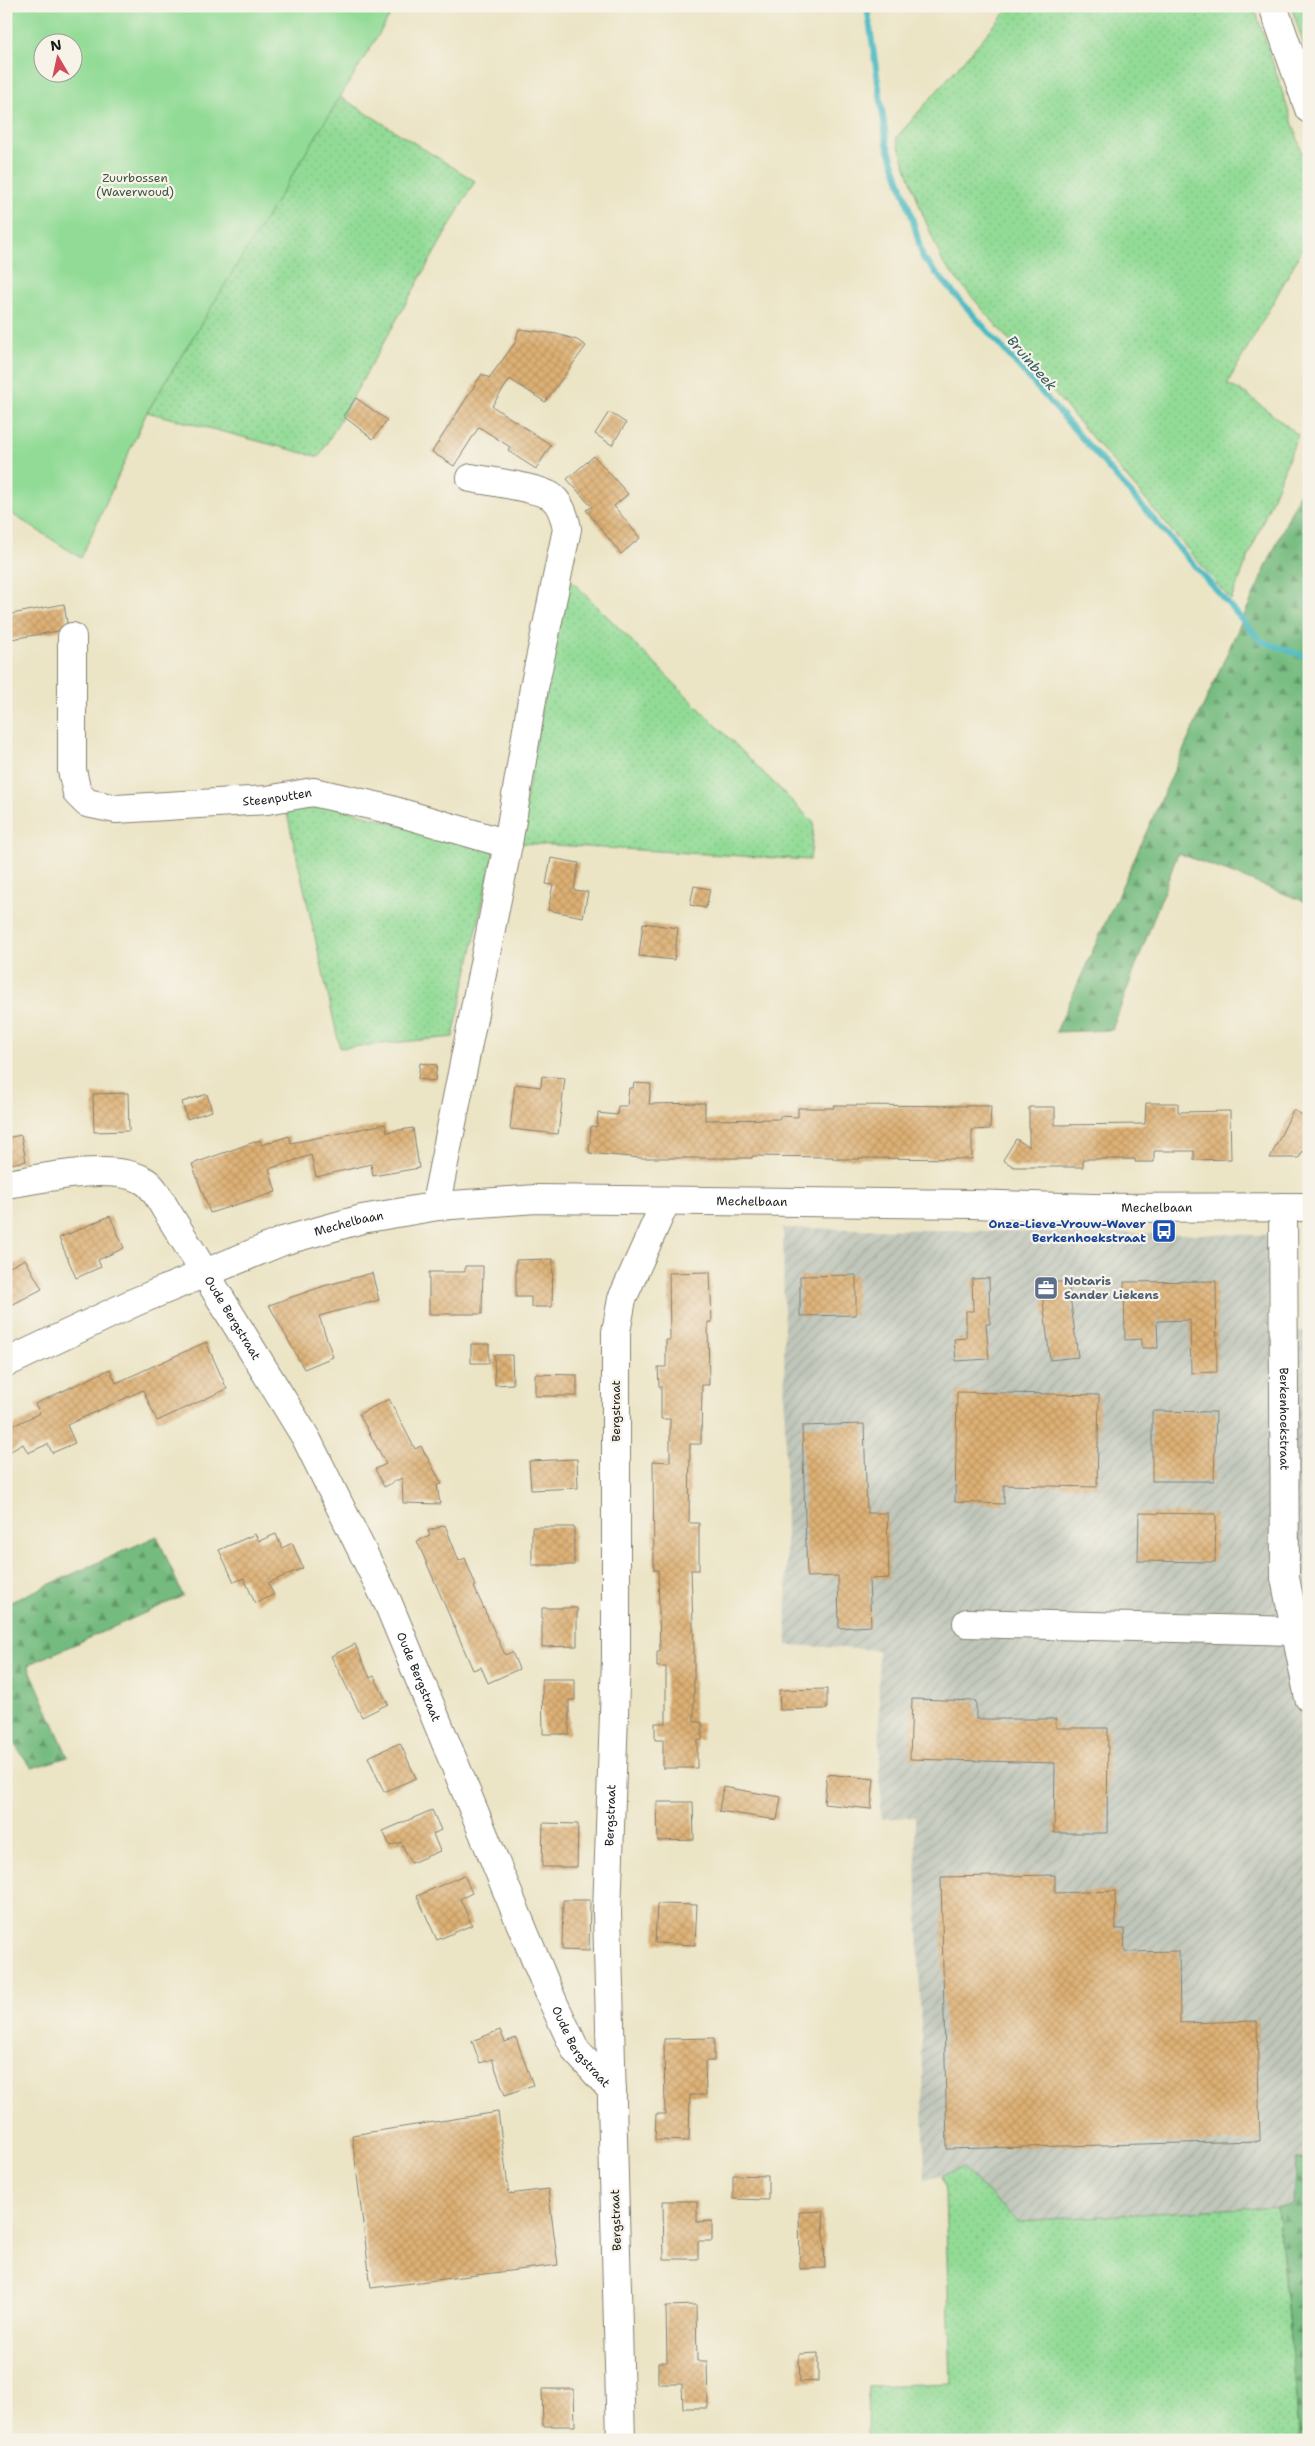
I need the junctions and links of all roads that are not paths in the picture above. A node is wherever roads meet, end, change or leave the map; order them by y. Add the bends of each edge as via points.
1 (1273, 6) edge
2 (1309, 109) edge
3 (471, 478) dead end
4 (72, 637) dead end
5 (508, 844) junction
6 (6, 1184) edge
7 (666, 1201) junction
8 (438, 1206) junction
9 (1296, 1207) edge
10 (204, 1272) junction
11 (6, 1363) edge
12 (967, 1623) dead end
13 (1294, 1631) junction
14 (1309, 1698) edge
15 (612, 2090) junction
16 (621, 2440) edge

1 - 2 street
3 - 5 street via 552,497 564,514 567,528 534,688
4 - 5 street, Steenputten via 72,770 77,793 87,803 116,809 267,800 313,792 384,808
5 - 8 street
6 - 10 street via 83,1172 129,1174 147,1182
7 - 8 street, Mechelbaan via 536,1200
7 - 9 street, Mechelbaan via 1092,1208
7 - 15 street, Bergstraat via 622,1299 616,1332 616,1658 608,1912
8 - 10 street, Mechelbaan via 402,1210 324,1229 283,1241
9 - 13 street, Berkenhoekstraat via 1285,1578
10 - 11 street, Mechelbaan
10 - 15 street, Oude Bergstraat via 306,1438 388,1603 553,2002 576,2051
12 - 13 street
13 - 14 street, Berkenhoekstraat
15 - 16 street, Bergstraat

